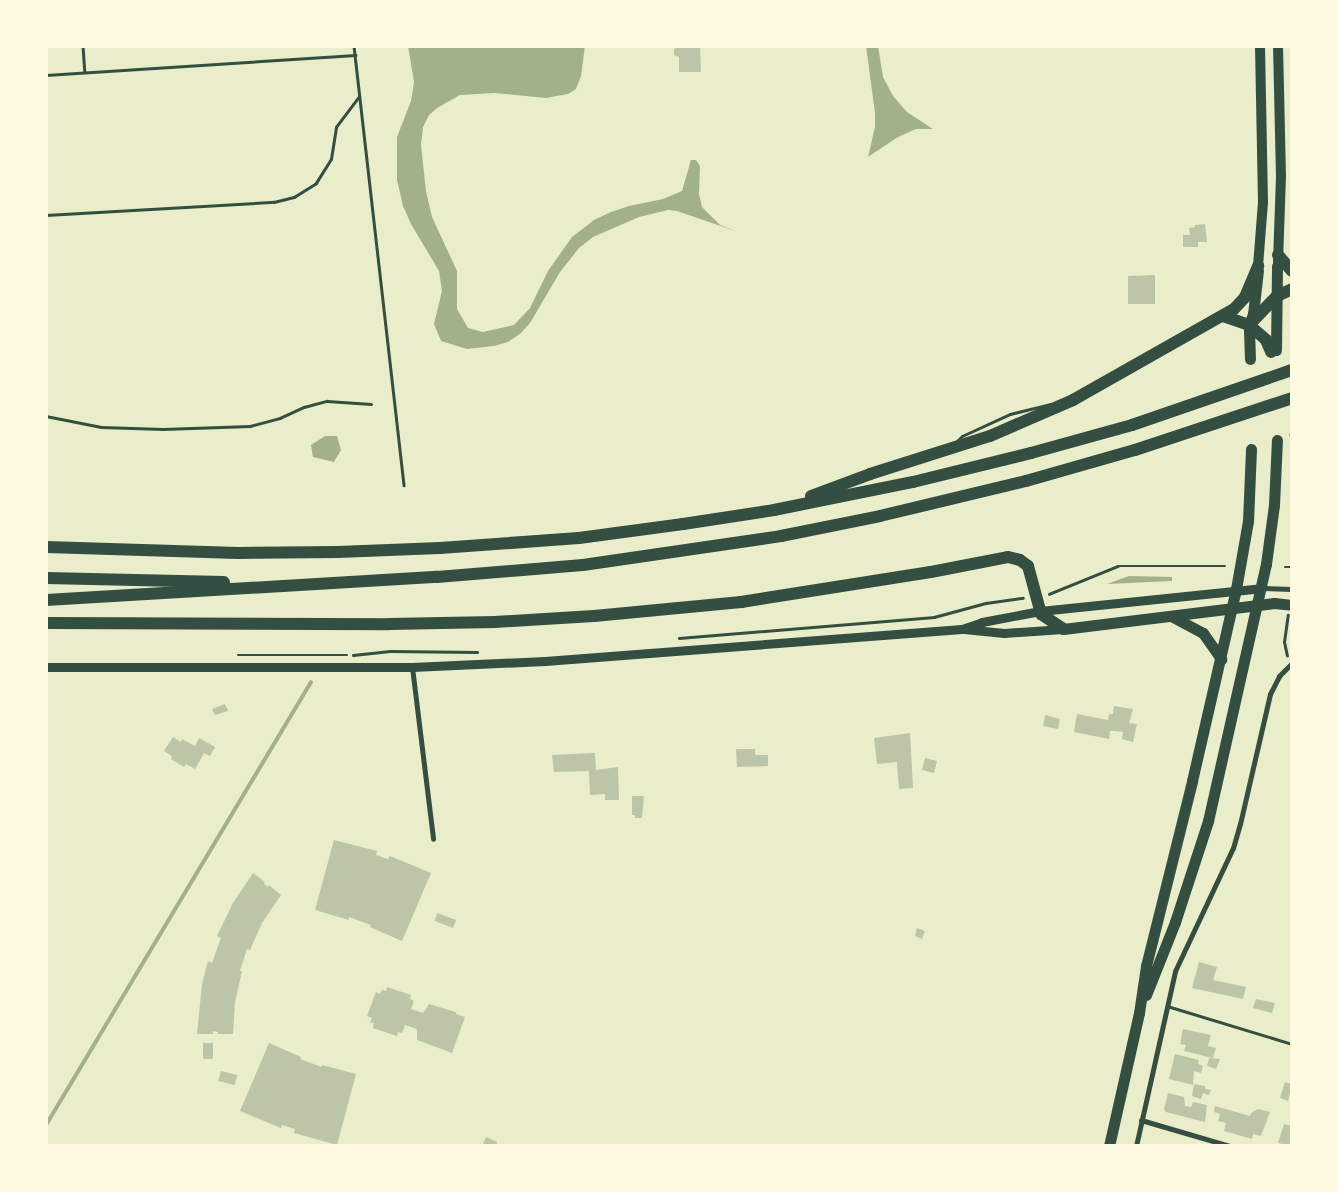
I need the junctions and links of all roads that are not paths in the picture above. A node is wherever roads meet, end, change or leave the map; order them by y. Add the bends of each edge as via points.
1 (1260, 46) edge
2 (1278, 46) edge
3 (1278, 260) junction
4 (1258, 266) junction
5 (1292, 271) edge
6 (1292, 289) edge
7 (1276, 296) junction
8 (1222, 316) junction
9 (1249, 325) junction
10 (1274, 351) joint
11 (1250, 359) dead end
12 (1292, 370) edge
13 (1292, 398) edge
14 (1277, 440) dead end
15 (1251, 449) dead end
16 (774, 510) junction
17 (46, 547) edge
18 (46, 578) edge
19 (346, 581) junction
20 (1261, 588) junction
21 (1236, 589) junction
22 (1292, 589) edge
23 (46, 600) edge
24 (1258, 604) junction
25 (1292, 605) edge
26 (1232, 608) junction
27 (1040, 611) junction
28 (1170, 616) junction
29 (46, 623) edge
30 (962, 629) junction
31 (1063, 629) junction
32 (1221, 659) junction
33 (1291, 664) edge
34 (46, 667) edge
35 (412, 667) junction
36 (433, 838) dead end
37 (1166, 1006) junction
38 (1139, 1013) junction
39 (1292, 1044) edge
40 (1142, 1120) junction
41 (1109, 1146) edge
42 (1136, 1146) edge
43 (1230, 1146) edge

1 - 4 main road via 1263,202
2 - 3 main road via 1281,192
3 - 5 highway
3 - 7 main road
4 - 8 highway via 1245,297
4 - 9 main road
6 - 7 highway
7 - 9 highway
7 - 10 main road
8 - 9 highway
8 - 16 highway via 1073,400 1013,427 945,452 870,474
9 - 10 highway
9 - 11 main road
12 - 16 highway via 1132,424 1032,453 913,482
13 - 19 highway via 1135,450 1026,481 781,536 582,565
14 - 20 main road via 1274,505
15 - 21 main road via 1248,521
16 - 17 highway via 579,538 440,548 238,553
18 - 19 highway
19 - 23 highway
20 - 21 street
20 - 22 street
20 - 24 main road
21 - 26 main road
21 - 27 street
24 - 25 main road
24 - 26 main road
24 - 38 main road via 1204,835 1175,922
26 - 28 main road
26 - 32 main road
27 - 29 highway via 1028,566 1008,557 775,597 685,609 594,616 388,624
27 - 30 street
27 - 31 highway
28 - 31 main road
28 - 32 main road via 1203,633
30 - 31 street via 1004,633
30 - 35 street via 544,662
32 - 38 main road via 1146,966
33 - 37 street via 1272,687 1233,848 1184,947
34 - 35 street
35 - 36 street
37 - 39 lane
37 - 40 street
38 - 41 main road
40 - 42 street
40 - 43 street

